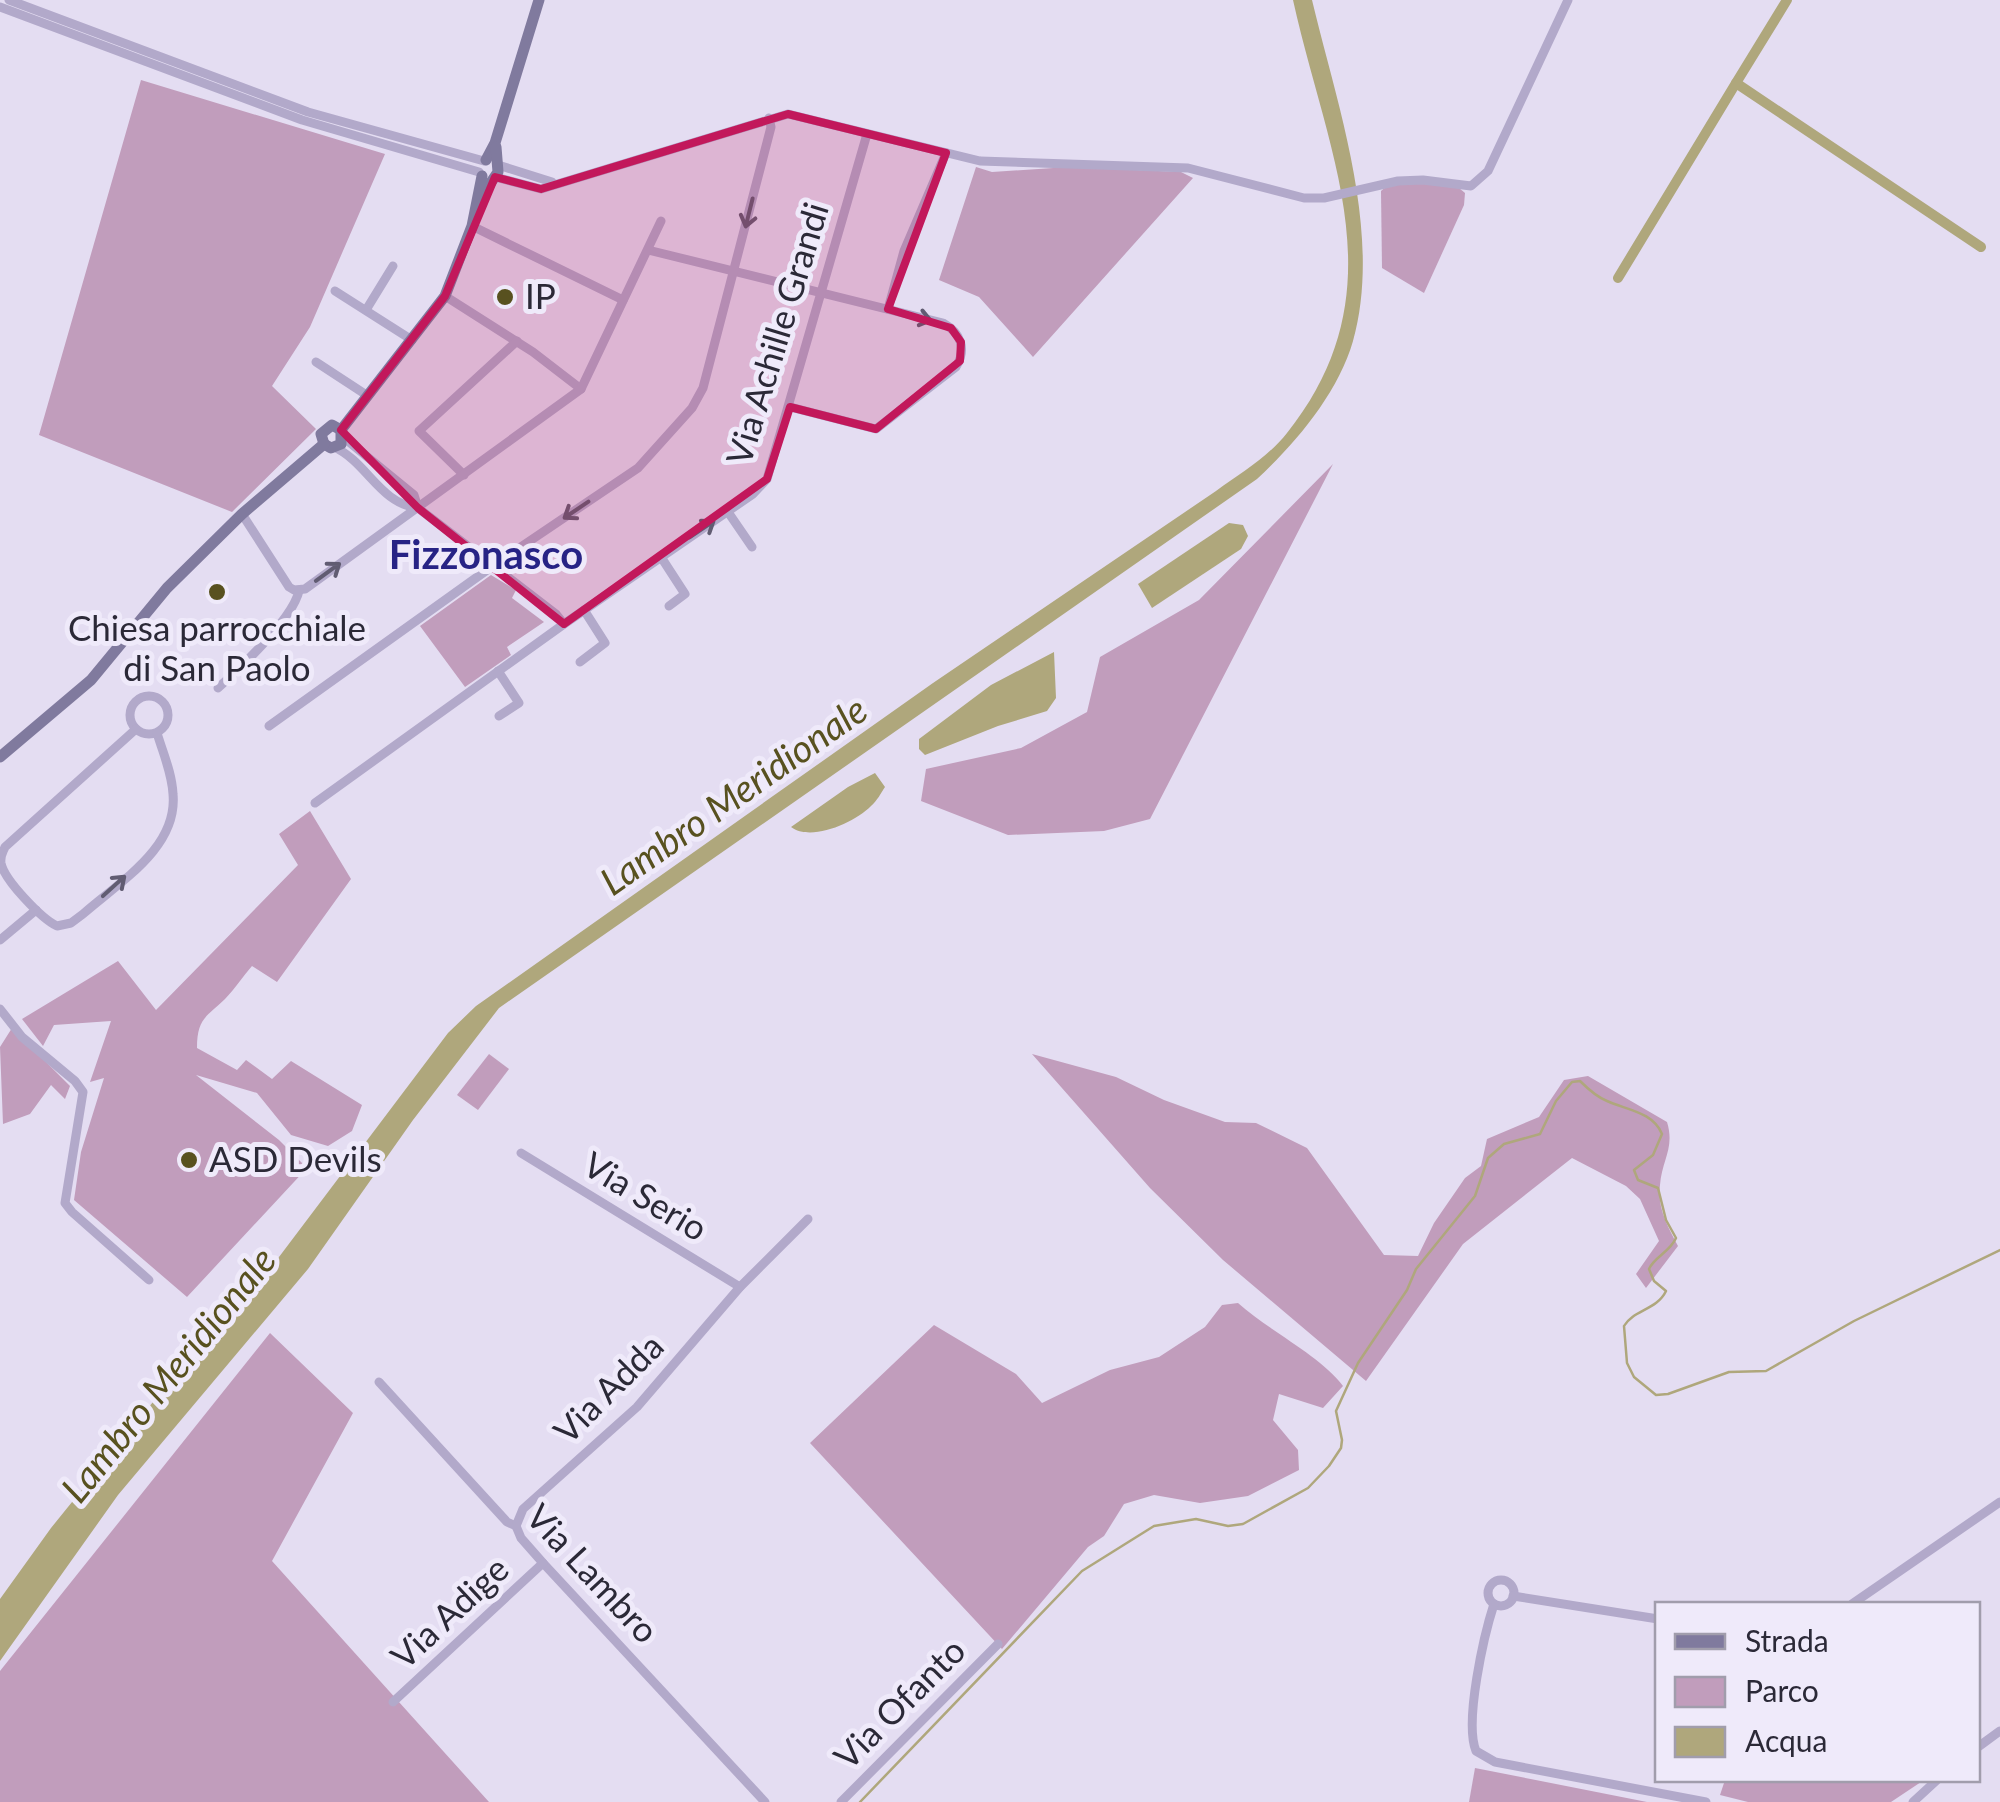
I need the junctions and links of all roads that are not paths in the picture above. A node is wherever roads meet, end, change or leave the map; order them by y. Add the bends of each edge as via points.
1 (8, 0) edge
2 (540, 0) edge
3 (1568, 0) edge
4 (0, 7) edge
5 (142, 55) junction
6 (769, 118) junction
7 (867, 134) junction
8 (946, 153) junction
9 (489, 169) junction
10 (661, 221) dead end
11 (472, 226) junction
12 (648, 250) junction
13 (393, 266) dead end
14 (734, 272) junction
15 (336, 291) dead end
16 (823, 293) junction
17 (446, 296) junction
18 (623, 300) junction
19 (888, 309) junction
20 (366, 310) junction
21 (412, 340) junction
22 (516, 341) junction
23 (316, 362) dead end
24 (581, 390) junction
25 (368, 396) junction
26 (790, 407) junction
27 (336, 440) junction
28 (464, 475) junction
29 (418, 508) junction
30 (728, 512) junction
31 (242, 514) junction
32 (752, 547) dead end
33 (661, 557) junction
34 (494, 565) junction
35 (299, 591) junction
36 (668, 606) dead end
37 (584, 610) junction
38 (564, 624) junction
39 (580, 662) dead end
40 (498, 671) junction
41 (218, 688) dead end
42 (499, 716) dead end
43 (269, 726) dead end
44 (136, 729) junction
45 (157, 733) junction
46 (0, 757) edge
47 (314, 803) dead end
48 (36, 910) junction
49 (0, 940) edge
50 (0, 1009) edge
51 (520, 1153) dead end
52 (808, 1219) dead end
53 (149, 1280) dead end
54 (740, 1287) junction
55 (379, 1382) dead end
56 (2000, 1502) edge
57 (516, 1526) junction
58 (543, 1563) junction
59 (1868, 1593) junction
60 (1513, 1596) junction
61 (1855, 1602) edge
62 (1875, 1602) edge
63 (1494, 1604) junction
64 (1655, 1619) edge
65 (998, 1644) dead end
66 (394, 1702) dead end
67 (2000, 1731) edge
68 (1980, 1746) edge
69 (1935, 1782) edge
70 (765, 1802) edge
71 (841, 1802) edge
72 (1706, 1802) edge
73 (1913, 1802) edge

1 - 5 street
2 - 9 main road
3 - 8 street via 1483,179 1471,186 1423,180 1304,198 1188,168 999,163
4 - 5 street
5 - 9 street via 302,120
6 - 7 street via 799,116
6 - 9 street via 532,188
6 -> 14 street
7 - 8 street
7 - 16 street, Via Achille Grandi
8 - 19 street via 904,251
9 - 11 main road
10 - 12 street
11 - 17 main road
11 - 18 street
12 - 14 street
12 - 18 street
13 - 20 street
14 - 16 street
14 -> 34 street via 692,408 638,468
15 - 20 street
16 - 19 street
16 - 26 street, Via Achille Grandi
17 - 21 main road
17 - 22 street
18 - 24 street
19 -> 26 street via 951,328 961,342 956,367 876,430
20 - 21 street
21 - 25 main road
22 - 24 street
22 - 28 street via 419,432
23 - 25 street
24 - 28 street
25 - 27 main road
26 - 30 street, Via Achille Grandi via 768,479
27 - 29 street via 368,478 402,506
27 - 31 main road
28 - 29 street
29 - 34 street
35 -> 29 street
30 - 32 street
33 -> 30 street, Via Achille Grandi
31 - 35 street via 289,587
31 - 46 main road via 167,588 91,680
33 - 36 street via 685,594
33 - 37 street, Via Achille Grandi
34 - 38 street
34 - 43 street
35 - 41 street via 272,632
37 - 38 street, Via Achille Grandi
37 - 39 street via 605,643
38 - 40 street, Via Achille Grandi
40 - 42 street via 519,703
40 - 47 street, Via Achille Grandi
44 - 45 street
44 - 45 street via 132,708 142,698 156,698 168,715
44 - 48 street via 4,847 4,871
48 -> 45 street via 57,926 71,923 163,839 174,795
48 - 49 street
50 - 53 street via 84,1092 65,1202
51 - 54 street, Via Serio
52 - 54 street, Via Adda
54 - 57 street, Via Adda via 637,1407 527,1505
55 - 57 street, Via Lambro
56 - 59 street
57 - 58 street, Via Lambro
58 - 66 street, Via Adige
58 - 70 street, Via Lambro
59 - 61 street
59 - 62 street
60 - 63 street
60 - 63 street via 1511,1585 1498,1580 1489,1589
60 - 64 street
63 - 72 street via 1471,1726 1476,1751 1495,1762
65 - 71 street, Via Ofanto
67 - 68 street
69 - 73 street

